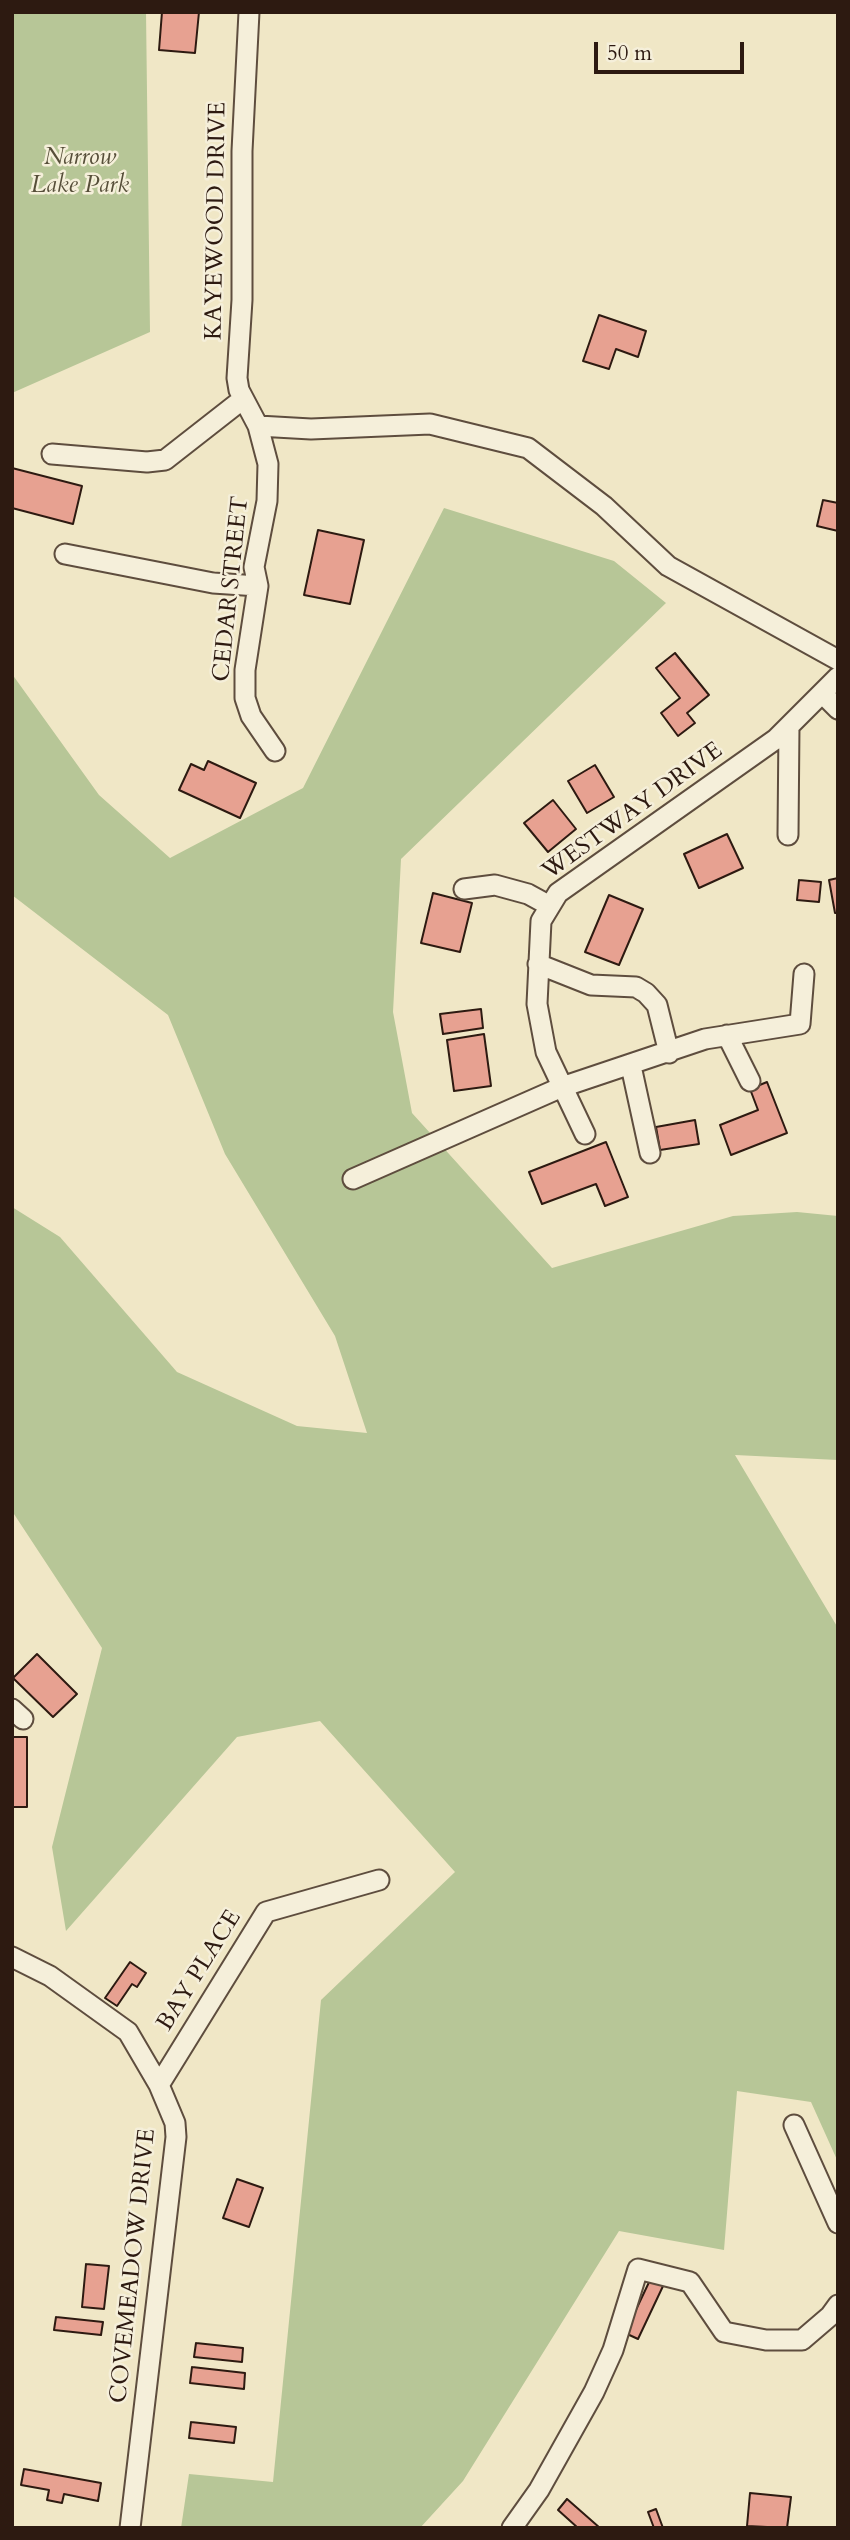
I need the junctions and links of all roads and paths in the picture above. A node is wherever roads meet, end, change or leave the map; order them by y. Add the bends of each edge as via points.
1 (249, 12) edge
2 (243, 398) junction
3 (258, 426) junction
4 (52, 454) dead end
5 (65, 554) dead end
6 (258, 586) junction
7 (838, 660) edge
8 (838, 677) edge
9 (822, 693) junction
10 (838, 709) edge
11 (789, 726) junction
12 (275, 751) dead end
13 (788, 835) dead end
14 (464, 889) dead end
15 (550, 906) junction
16 (538, 964) junction
17 (804, 974) dead end
18 (727, 1035) junction
19 (669, 1053) junction
20 (631, 1066) junction
21 (750, 1081) dead end
22 (562, 1087) junction
23 (585, 1133) dead end
24 (650, 1153) dead end
25 (352, 1179) dead end
26 (379, 1880) dead end
27 (12, 1957) edge
28 (159, 2085) junction
29 (794, 2125) dead end
30 (838, 2223) edge
31 (838, 2305) edge
32 (130, 2528) edge
33 (513, 2528) edge

1 - 2 street, KAYEWOOD DRIVE via 237,378
2 - 3 street, KAYEWOOD DRIVE
2 - 4 street via 165,460
3 - 6 street, CEDAR STREET via 268,464 267,501 254,567
3 - 7 street via 430,425 528,448 604,506 668,566
5 - 6 street via 213,583
6 - 12 street, CEDAR STREET via 244,670 245,698 251,716
8 - 9 street, WESTWAY DRIVE
9 - 10 street
9 - 11 street, WESTWAY DRIVE
11 - 13 street
11 - 15 street, WESTWAY DRIVE via 558,893
14 - 15 street via 495,885
15 - 16 street, WESTWAY DRIVE via 541,921
16 - 19 street via 591,985 636,987 646,993 657,1005
16 - 22 street, WESTWAY DRIVE via 537,1004 547,1052
17 - 18 street via 800,1024
18 - 19 street
18 - 21 street
19 - 20 street
20 - 22 street
20 - 24 street
22 - 23 street, WESTWAY DRIVE
22 - 25 street
26 - 28 street, BAY PLACE via 266,1912
27 - 28 street, COVEMEADOW DRIVE via 50,1976 128,2032
28 - 32 street, COVEMEADOW DRIVE via 176,2137
29 - 30 street
31 - 33 street via 802,2340 766,2340 724,2332 690,2283 638,2269 594,2392

